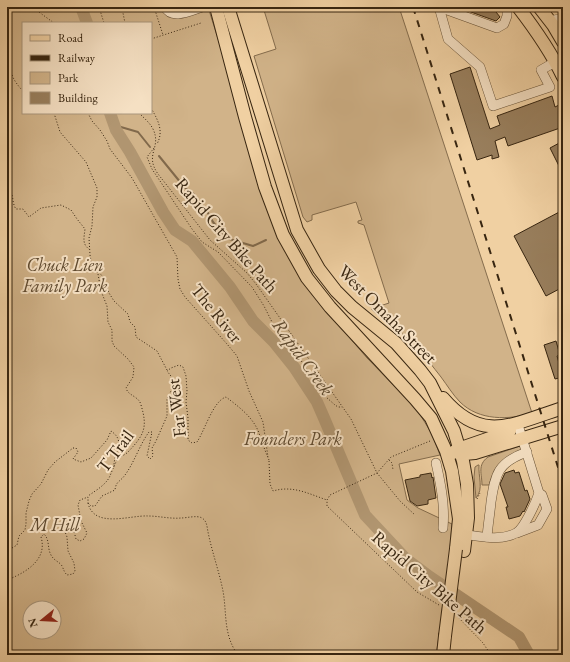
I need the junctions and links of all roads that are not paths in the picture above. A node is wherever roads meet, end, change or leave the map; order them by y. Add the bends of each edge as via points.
1 (165, 7) edge
2 (203, 7) edge
3 (216, 7) edge
4 (228, 7) edge
5 (439, 7) edge
6 (526, 7) edge
7 (539, 7) edge
8 (512, 10) edge
9 (563, 18) edge
10 (550, 21) junction
11 (7, 41) edge
12 (563, 42) edge
13 (7, 47) edge
14 (559, 64) edge
15 (563, 77) edge
16 (350, 328) junction
17 (430, 383) junction
18 (563, 408) edge
19 (563, 414) edge
20 (563, 426) edge
21 (521, 433) junction
22 (485, 450) junction
23 (462, 451) junction
24 (527, 452) junction
25 (436, 463) dead end
26 (450, 466) junction
27 (539, 493) junction
28 (468, 518) junction
29 (443, 528) dead end
30 (517, 532) junction
31 (462, 534) junction
32 (487, 536) junction
33 (449, 636) junction
34 (443, 655) edge
35 (451, 655) edge

1 - 2 lane via 168,12 174,14
3 - 16 main road, West Omaha Street via 265,187 283,236 307,278
4 - 17 main road, West Omaha Street via 298,230 336,291 396,343
5 - 8 lane via 497,28 504,24
5 - 14 lane via 448,39 480,67 493,106 550,87 541,70
6 - 14 main road via 536,19
7 - 10 main road
8 - 14 main road via 538,33
9 - 10 lane
10 - 12 main road
11 - 13 lane
14 - 15 main road
16 - 23 main road via 414,385 439,420 450,444
16 - 26 main road, West Omaha Street via 424,408 439,434
17 - 18 main road via 462,417 489,427 510,425
17 - 23 main road, West Omaha Street
19 - 21 main road
20 - 21 main road
21 - 22 main road
21 - 23 main road
21 - 24 lane
22 - 23 main road
22 - 28 main road via 476,459 472,468 473,514
23 - 26 main road via 452,456
23 - 28 main road, West Omaha Street via 467,484
24 - 27 lane
24 - 32 lane via 511,459 498,472 494,483
25 - 29 lane via 443,497
26 - 31 main road, West Omaha Street
27 - 30 lane via 527,519
27 - 30 lane via 542,494 547,509 538,525
28 - 31 main road, West Omaha Street
30 - 32 lane via 500,538
31 - 32 lane
31 - 33 main road, West Omaha Street, bridge
33 - 34 main road
33 - 35 main road, West Omaha Street

